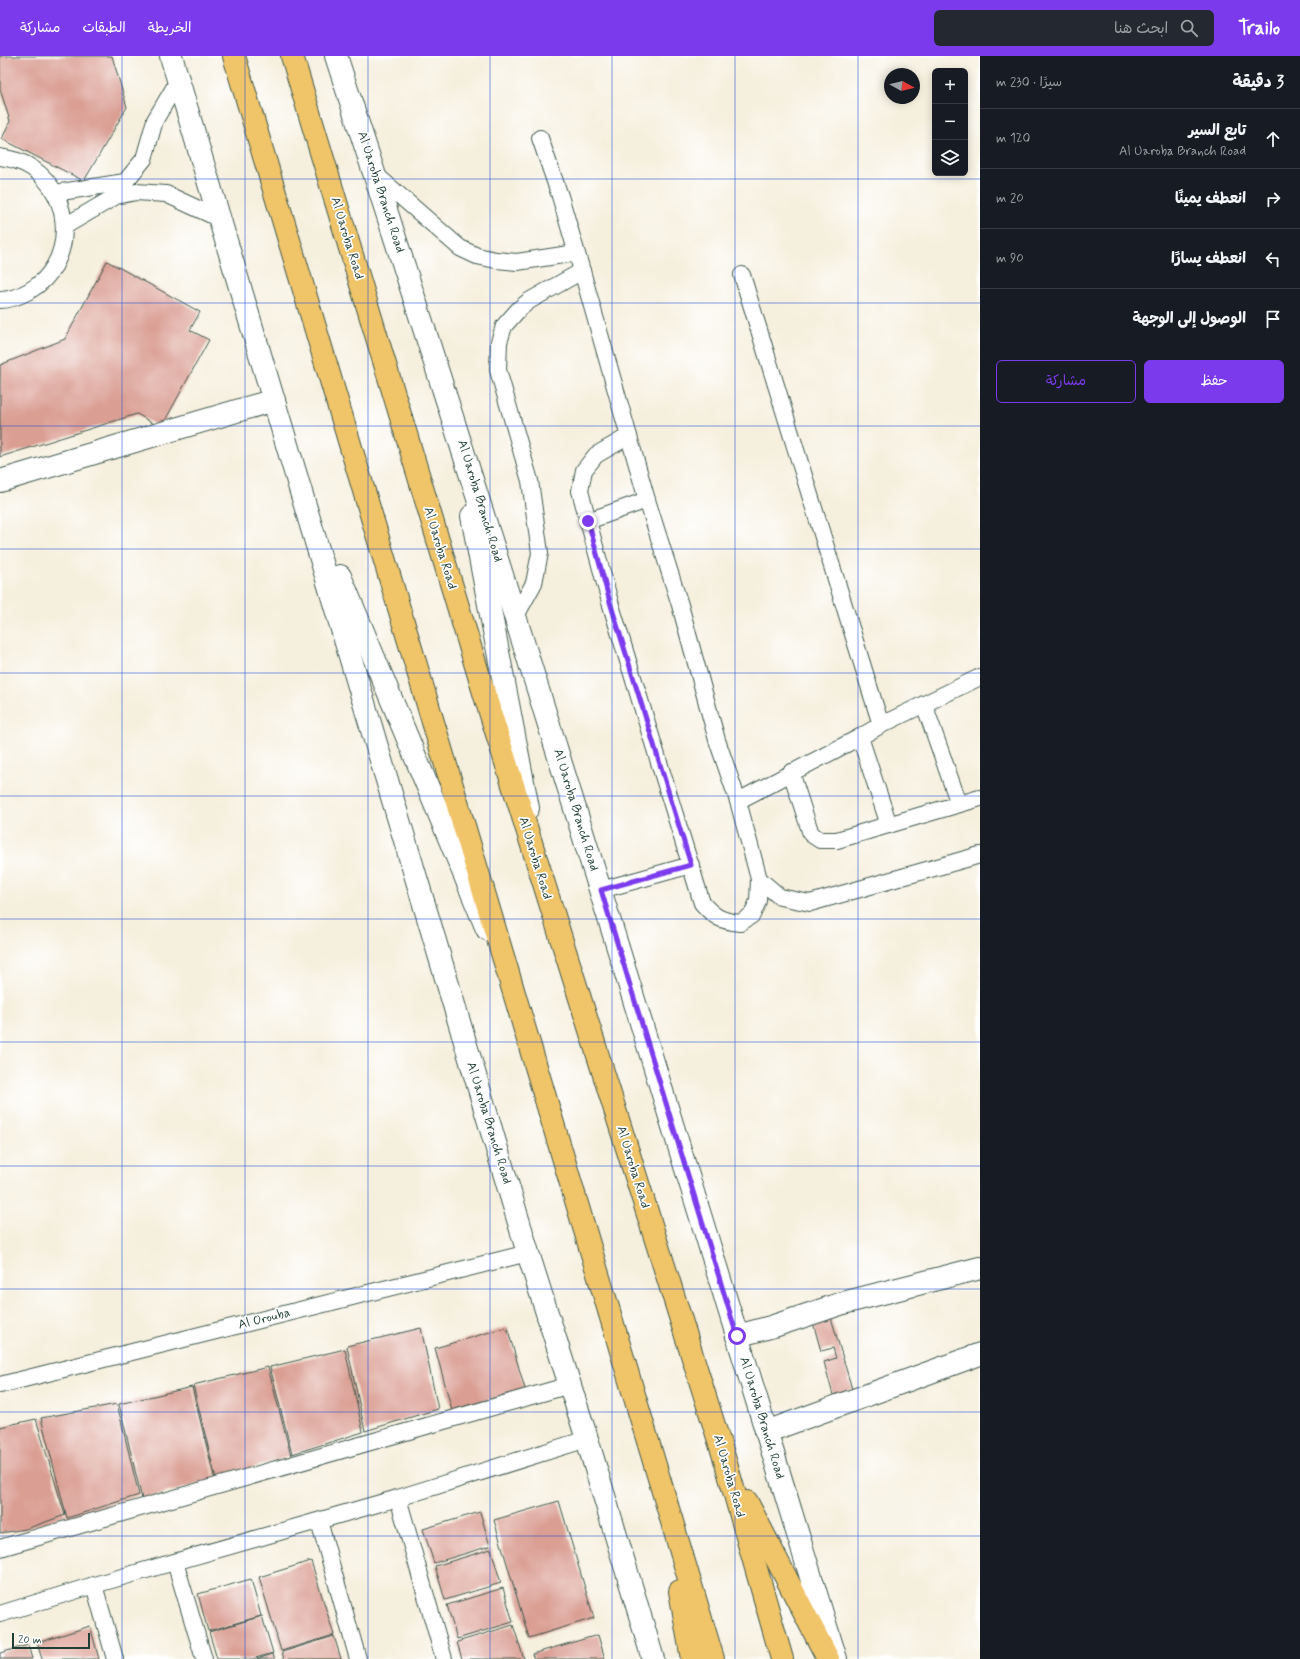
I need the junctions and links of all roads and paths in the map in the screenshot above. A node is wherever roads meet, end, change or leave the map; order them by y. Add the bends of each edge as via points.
1 (171, 56) edge
2 (234, 56) edge
3 (292, 56) edge
4 (336, 56) edge
5 (178, 81) junction
6 (540, 138) dead end
7 (0, 157) edge
8 (375, 174) junction
9 (55, 192) junction
10 (220, 219) junction
11 (64, 226) junction
12 (576, 254) junction
13 (582, 271) junction
14 (742, 275) dead end
15 (0, 300) edge
16 (274, 400) junction
17 (452, 410) junction
18 (629, 436) junction
19 (295, 468) junction
20 (0, 480) edge
21 (647, 500) junction
22 (588, 521) junction
23 (516, 616) junction
24 (980, 677) edge
25 (924, 704) junction
26 (881, 724) junction
27 (860, 738) junction
28 (791, 772) junction
29 (980, 798) edge
30 (738, 801) junction
31 (959, 804) junction
32 (889, 825) junction
33 (980, 855) edge
34 (691, 865) junction
35 (542, 878) junction
36 (759, 879) junction
37 (601, 890) junction
38 (518, 1004) junction
39 (528, 1254) junction
40 (980, 1268) edge
41 (737, 1336) junction
42 (980, 1354) edge
43 (0, 1385) edge
44 (570, 1385) junction
45 (766, 1432) junction
46 (587, 1439) junction
47 (725, 1460) junction
48 (658, 1476) junction
49 (398, 1498) junction
50 (319, 1521) junction
51 (0, 1548) edge
52 (175, 1562) junction
53 (94, 1584) junction
54 (0, 1614) edge
55 (115, 1659) edge
56 (204, 1659) edge
57 (358, 1659) edge
58 (444, 1659) edge
59 (653, 1659) edge
60 (692, 1659) edge
61 (713, 1659) edge
62 (782, 1659) edge
63 (828, 1659) edge
64 (836, 1659) edge

1 - 5 street, Al Uaroba Branch Road
2 - 38 main road
3 - 35 main road, Al Uaroba Road
4 - 8 street, Al Uaroba Branch Road
5 - 9 lane via 155,120 144,159 125,182
5 - 10 street, Al Uaroba Branch Road
6 - 12 lane
7 - 9 lane via 31,167
8 - 12 lane via 460,248 477,256 517,262
8 - 17 street, Al Uaroba Branch Road
9 - 11 lane via 62,209
10 - 11 lane via 166,194 136,192 116,196
10 - 16 street, Al Uaroba Branch Road
11 - 15 lane via 63,243 48,275 36,287 20,296
12 - 13 lane
13 - 18 lane
13 - 23 lane via 518,309 504,326 499,342 498,370 530,481 540,553 534,583
14 - 26 lane
16 - 19 street, Al Uaroba Branch Road
16 - 20 street
17 - 23 street, Al Uaroba Branch Road
17 - 35 street
18 - 21 lane
18 - 22 lane via 596,455 584,470 580,491
19 - 38 street
19 - 39 street, Al Uaroba Branch Road
21 - 22 lane
21 - 30 lane via 680,605 717,740
22 - 34 lane via 610,602
23 - 37 street, Al Uaroba Branch Road
24 - 25 lane
25 - 26 lane
25 - 31 lane
26 - 27 lane
27 - 28 lane
27 - 32 lane
28 - 30 lane
28 - 32 lane via 811,834 820,840 836,840
29 - 31 lane
30 - 36 lane
31 - 32 lane
33 - 36 lane via 810,904 780,897
34 - 36 lane via 702,903 712,915 740,924 752,915 758,901
34 - 37 lane
35 - 47 main road, Al Uaroba Road
37 - 41 street, Al Uaroba Branch Road
38 - 48 main road
39 - 43 lane, Al Orouba
39 - 44 street, Al Uaroba Branch Road
40 - 41 street via 843,1302
41 - 45 street, Al Uaroba Branch Road
42 - 45 street
44 - 46 street, Al Uaroba Branch Road
44 - 51 lane
45 - 64 street, Al Uaroba Branch Road
46 - 49 lane
46 - 59 street, Al Uaroba Branch Road
47 - 62 main road, Al Uaroba Road
47 - 63 main road
48 - 60 main road
48 - 61 main road
49 - 50 lane
49 - 58 lane
50 - 52 lane
50 - 57 lane
52 - 53 lane
52 - 56 lane
53 - 54 lane
53 - 55 lane

